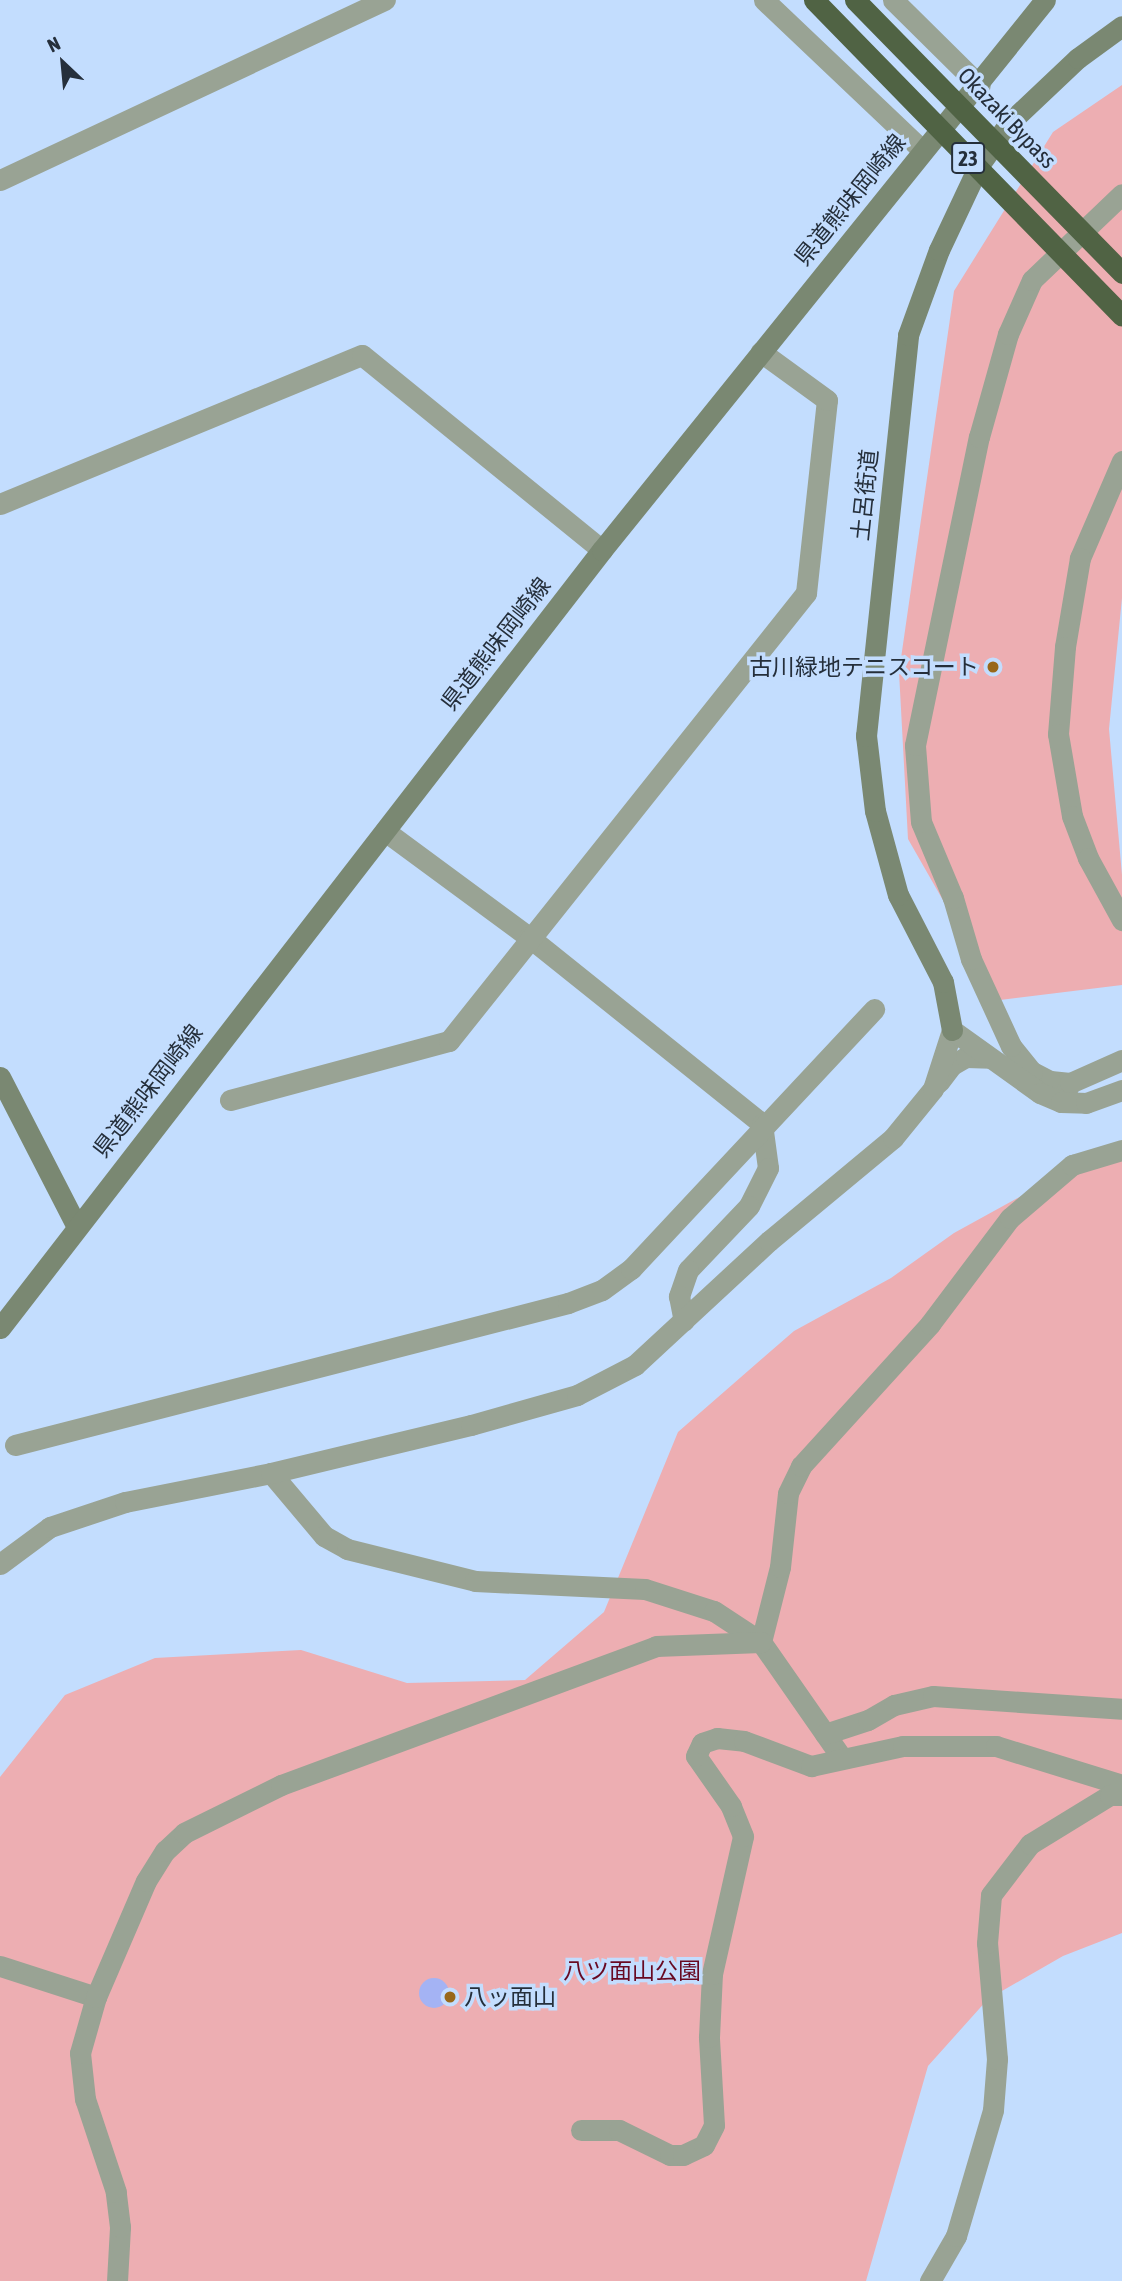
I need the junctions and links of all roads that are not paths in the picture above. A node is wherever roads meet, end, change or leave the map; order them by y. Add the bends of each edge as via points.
1 (385, 0) edge
2 (764, 0) edge
3 (814, 0) edge
4 (855, 0) edge
5 (893, 0) edge
6 (1045, 0) edge
7 (1122, 26) edge
8 (980, 86) junction
9 (923, 151) junction
10 (0, 180) edge
11 (1119, 199) edge
12 (1122, 273) edge
13 (1122, 316) edge
14 (761, 352) junction
15 (1122, 461) edge
16 (0, 504) edge
17 (602, 550) junction
18 (385, 831) junction
19 (1122, 920) edge
20 (529, 937) junction
21 (874, 1009) dead end
22 (951, 1030) junction
23 (990, 1058) junction
24 (1122, 1060) edge
25 (0, 1077) edge
26 (933, 1089) junction
27 (1122, 1090) edge
28 (1065, 1093) junction
29 (230, 1100) dead end
30 (762, 1124) junction
31 (1122, 1150) edge
32 (76, 1225) junction
33 (684, 1321) junction
34 (0, 1328) edge
35 (15, 1445) dead end
36 (271, 1474) junction
37 (0, 1564) edge
38 (761, 1642) junction
39 (1122, 1709) edge
40 (825, 1734) junction
41 (842, 1758) junction
42 (1122, 1784) edge
43 (1122, 1795) edge
44 (0, 1966) edge
45 (96, 1997) junction
46 (581, 2130) dead end
47 (117, 2281) edge
48 (930, 2281) edge

1 - 10 street
2 - 9 street
3 - 13 highway, 23, bridge
4 - 12 highway, Okazaki Bypass / 23, bridge
5 - 8 street
6 - 8 main road, 県道熊味岡崎線
7 - 22 main road, 土呂街道 via 1078,58 1010,122 979,166 939,250 908,335 866,736 874,811 898,895 943,982
8 - 9 main road, 県道熊味岡崎線
9 - 14 main road, 県道熊味岡崎線
11 - 28 street via 1032,280 1008,334 979,437 915,745 920,822 953,898 971,959 1011,1046 1032,1072
14 - 17 main road, 県道熊味岡崎線
14 - 20 street via 827,400 806,593
15 - 19 street via 1080,558 1065,647 1058,734 1070,807 1088,859
16 - 17 street via 362,355
17 - 18 main road, 県道熊味岡崎線
18 - 20 street
18 - 32 main road, 県道熊味岡崎線
20 - 29 street via 449,1041
20 - 30 street
21 - 30 street
22 - 23 street
22 - 26 street
23 - 26 street via 966,1057 952,1065
23 - 28 street
24 - 28 street
25 - 32 main road
26 - 33 street via 893,1138 769,1241
27 - 28 street via 1086,1103
30 - 33 street via 768,1168 749,1206 688,1270 679,1296
30 - 35 street via 631,1269 601,1290 568,1303
31 - 38 street via 1072,1165 1010,1218 930,1324 801,1466 789,1493 780,1567
32 - 34 main road, 県道熊味岡崎線
33 - 36 street via 635,1365 578,1395
36 - 37 street via 125,1502 50,1527
36 - 38 street via 324,1536 347,1549 475,1581 645,1589 714,1611
38 - 40 street
38 - 45 street via 656,1646 282,1785 184,1833 165,1851 146,1881
39 - 40 street via 933,1696 894,1705 868,1720
40 - 41 street
41 - 42 street via 930,1744 996,1746
41 - 46 street via 811,1766 744,1741 717,1738 702,1743 696,1756 731,1805 743,1836 712,1973 709,2037 714,2125 704,2145 682,2155 670,2155 619,2130
43 - 48 street via 1110,1795 1030,1844 991,1895 987,1943 997,2059 993,2110 956,2236
44 - 45 street
45 - 47 street via 80,2053 79,2076 113,2171 120,2227

